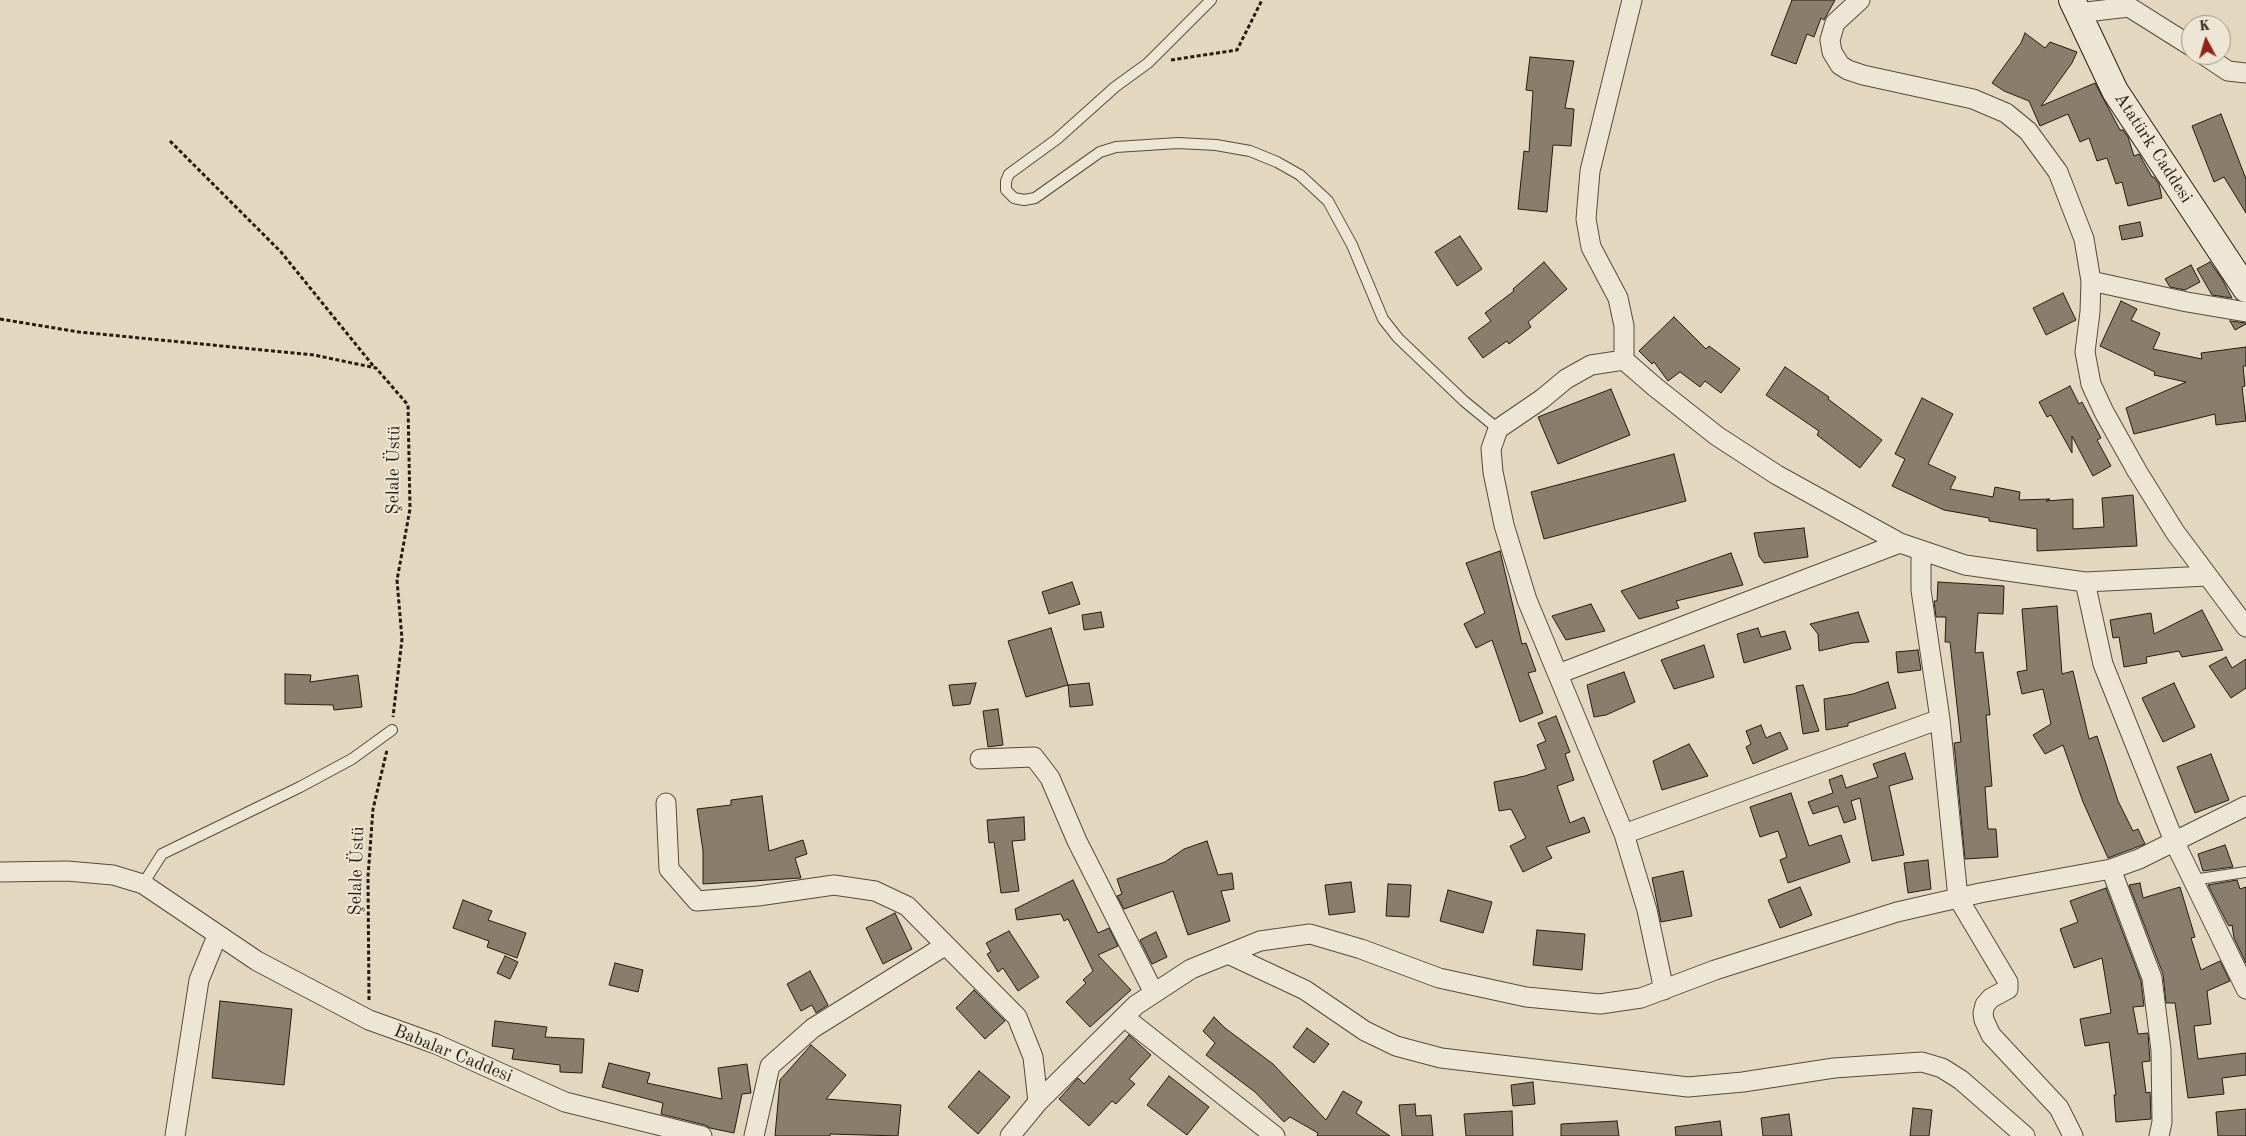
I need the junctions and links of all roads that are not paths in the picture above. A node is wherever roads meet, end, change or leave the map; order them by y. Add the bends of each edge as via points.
1 (1211, 0) edge
2 (1632, 0) edge
3 (1860, 0) edge
4 (2074, 7) edge
5 (2181, 40) edge
6 (2219, 65) edge
7 (2246, 73) edge
8 (2091, 281) junction
9 (2246, 289) edge
10 (2246, 312) edge
11 (1624, 360) junction
12 (1498, 429) junction
13 (1900, 543) junction
14 (1921, 550) junction
15 (2207, 576) junction
16 (2084, 582) junction
17 (2246, 627) edge
18 (1558, 674) junction
19 (1940, 719) junction
20 (392, 730) road end
21 (980, 759) dead end
22 (666, 803) dead end
23 (2246, 806) edge
24 (1624, 834) junction
25 (2174, 841) junction
26 (2111, 869) junction
27 (0, 872) edge
28 (2246, 872) edge
29 (2193, 880) junction
30 (143, 884) junction
31 (1958, 898) junction
32 (218, 936) junction
33 (946, 945) junction
34 (1228, 954) junction
35 (2246, 989) edge
36 (1664, 990) junction
37 (1154, 993) junction
38 (1124, 1016) junction
39 (1038, 1102) junction
40 (175, 1136) edge
41 (702, 1136) edge
42 (754, 1136) edge
43 (1010, 1136) edge
44 (1275, 1136) edge
45 (2025, 1136) edge
46 (2073, 1136) edge
47 (2159, 1136) edge

1 - 12 lane via 1148,63 1057,139 1009,174 1006,190 1014,198 1035,198 1100,152 1116,147 1178,143 1216,145 1277,162 1300,175 1328,201 1352,245 1383,318 1398,338 1464,402
2 - 11 street via 1590,171 1586,219 1591,247 1618,298 1624,326
3 - 8 street via 1835,23 1830,40 1832,52 1840,65 1863,75 1973,99 2006,113 2028,131 2058,172 2069,198 2084,239
4 - 5 street via 2129,7
4 - 9 main road, Atatürk Caddesi via 2115,91
6 - 7 street via 2228,71
8 - 10 street
8 - 15 street via 2085,352 2091,384 2137,471
11 - 12 street via 1591,365 1566,379
11 - 13 street via 1724,441 1777,475
12 - 18 street via 1491,449 1492,472 1504,525 1527,600
13 - 14 street
13 - 18 street
14 - 16 street via 1965,565
14 - 19 street via 1921,590
15 - 16 street
15 - 17 street
16 - 25 street via 2103,664
18 - 24 street
19 - 24 street
19 - 31 street
20 - 30 lane via 352,759 162,854
21 - 37 street via 1034,757 1045,771
22 - 33 street via 669,869 697,901 834,885 875,891 907,906
23 - 25 street
24 - 36 street via 1647,910
25 - 26 street
25 - 29 street
26 - 31 street
26 - 47 street via 2152,978 2161,1050 2162,1122
27 - 30 street, Babalar Caddesi via 113,875
28 - 29 lane
29 - 35 street
30 - 32 street, Babalar Caddesi
31 - 36 street via 1897,912 1715,970
31 - 46 street via 2008,982 2008,988 1991,998 1983,1013 1990,1035 2059,1108
32 - 40 street via 199,980
32 - 41 street, Babalar Caddesi via 256,960 370,1020 436,1044 565,1102
33 - 39 street via 1017,1017 1033,1056
33 - 42 street via 812,1028 770,1066
34 - 36 street via 1260,941 1310,934 1439,978 1526,997 1600,1004 1641,998
34 - 37 street via 1191,969
34 - 45 street via 1305,990 1365,1030 1396,1046 1441,1058 1688,1087 1834,1068 1922,1062 1942,1068 1961,1080
37 - 38 street
38 - 39 street
38 - 44 street
39 - 43 street

